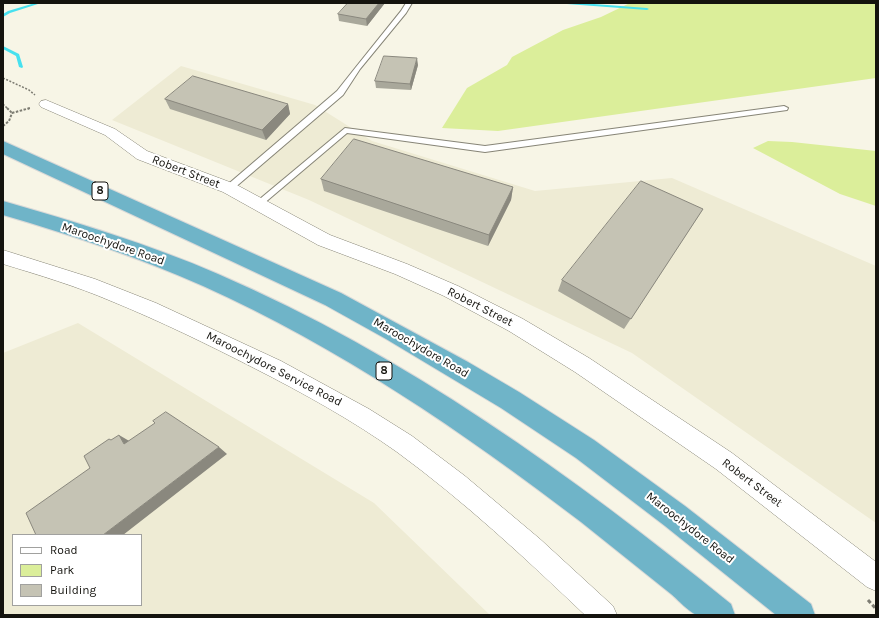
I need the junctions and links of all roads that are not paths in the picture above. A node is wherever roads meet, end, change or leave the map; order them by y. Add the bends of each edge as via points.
1 (409, 3) edge
2 (46, 104) road end
3 (784, 108) dead end
4 (11, 151) edge
5 (228, 188) junction
6 (259, 203) junction
7 (3, 208) edge
8 (3, 257) edge
9 (876, 578) edge
10 (604, 615) edge
11 (720, 615) edge
12 (800, 615) edge

1 - 5 lane via 340,93
2 - 5 street, Robert Street via 110,132 142,155
3 - 6 lane via 485,149 345,130
4 - 12 highway, Maroochydore Road / 8 via 333,299 460,370 585,449
5 - 6 street, Robert Street
6 - 9 street, Robert Street via 324,240 401,269 451,292 582,365 724,461
7 - 11 highway, Maroochydore Road / 8 via 92,235 161,260 237,292 313,330 393,376 482,433 585,506
8 - 10 street, Maroochydore Service Road via 101,289 147,308 287,373 352,410 406,445 467,492

